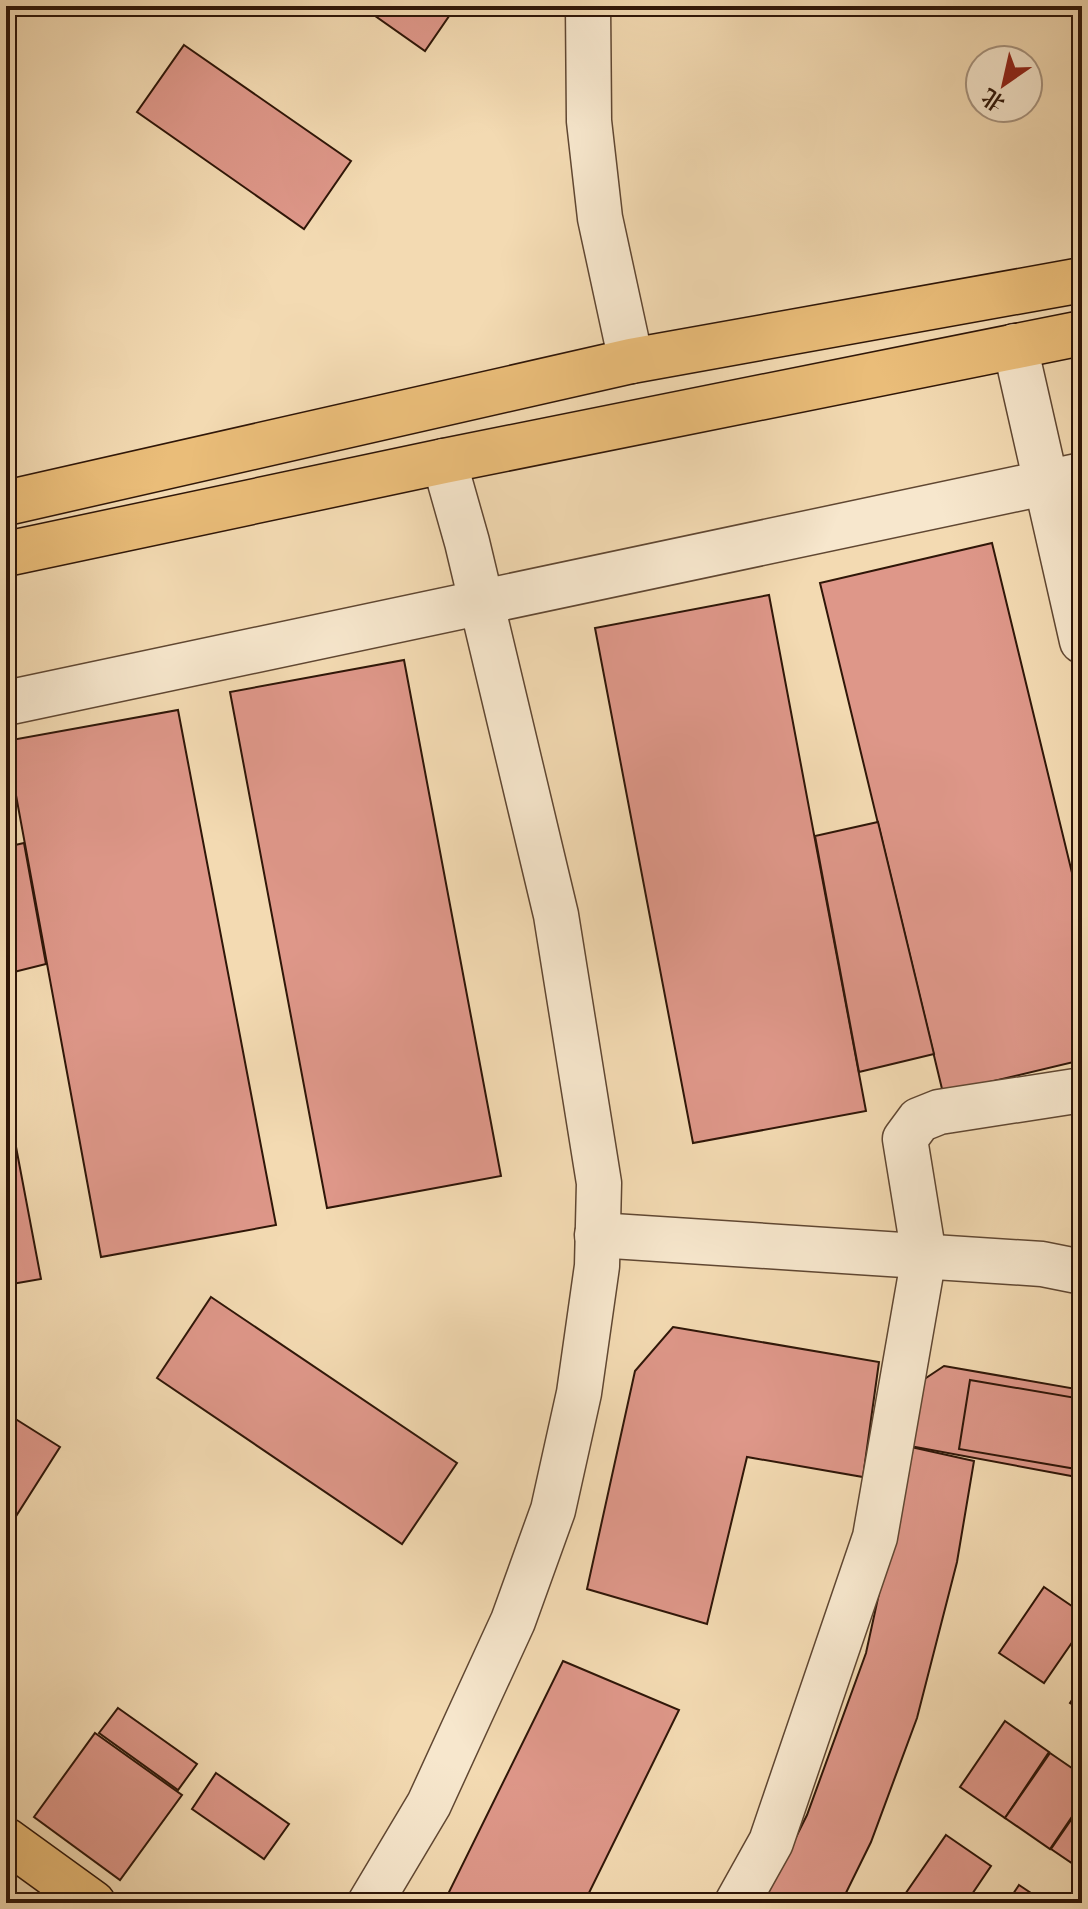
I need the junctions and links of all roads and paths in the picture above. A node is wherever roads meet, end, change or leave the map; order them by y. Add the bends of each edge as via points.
1 (588, 6) edge
2 (1082, 280) edge
3 (1082, 333) edge
4 (1015, 346) junction
5 (631, 361) junction
6 (444, 461) junction
7 (1064, 478) edge
8 (6, 503) edge
9 (6, 554) edge
10 (481, 602) junction
11 (1082, 641) edge
12 (6, 703) edge
13 (1082, 1090) edge
14 (597, 1235) junction
15 (924, 1256) junction
16 (1082, 1272) edge
17 (6, 1840) edge
18 (93, 1903) edge
19 (370, 1903) edge
20 (737, 1903) edge

1 - 5 street via 589,121 600,218
2 - 5 main road
3 - 4 main road
4 - 6 main road
4 - 7 street
5 - 8 main road
6 - 9 main road
6 - 10 street
7 - 10 street
7 - 11 street
10 - 12 street
10 - 14 street via 556,915 599,1183
13 - 15 street via 939,1112 919,1120 905,1139
14 - 15 street
14 - 19 street via 579,1393 553,1510 513,1621 436,1790
15 - 16 street
15 - 20 street via 875,1537 771,1842
17 - 18 main road

